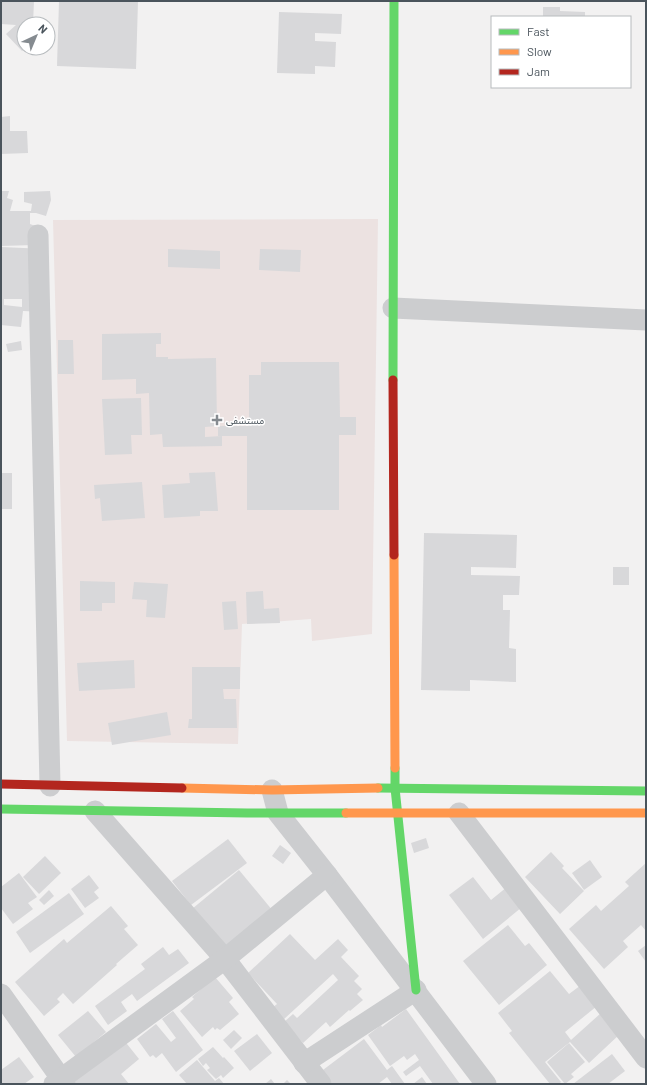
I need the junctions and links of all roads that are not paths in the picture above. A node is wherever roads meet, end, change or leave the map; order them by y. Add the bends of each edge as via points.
1 (394, 1) edge
2 (38, 235) dead end
3 (393, 308) junction
4 (646, 320) edge
5 (1, 784) edge
6 (50, 786) junction
7 (395, 788) junction
8 (272, 790) junction
9 (637, 791) edge
10 (1, 809) edge
11 (95, 811) junction
12 (278, 812) junction
13 (459, 813) junction
14 (646, 813) edge
15 (397, 814) junction
16 (327, 875) junction
17 (225, 959) junction
18 (416, 990) junction
19 (1, 994) edge
20 (646, 1058) edge
21 (304, 1063) junction
22 (60, 1082) edge
23 (321, 1084) edge
24 (486, 1084) edge

1 - 3 main road
2 - 6 street
3 - 4 street
3 - 7 main road
5 - 6 main road
6 - 8 main road
7 - 8 main road
7 - 9 main road
7 - 15 main road
8 - 12 street
9 - 14 street
10 - 11 main road
11 - 12 main road
11 - 17 street
12 - 15 main road
12 - 16 street
13 - 14 main road
13 - 15 main road
13 - 20 street
15 - 18 main road
16 - 17 street
16 - 18 street
17 - 21 street
17 - 22 street
18 - 21 street
18 - 24 street
19 - 22 street
21 - 23 street

